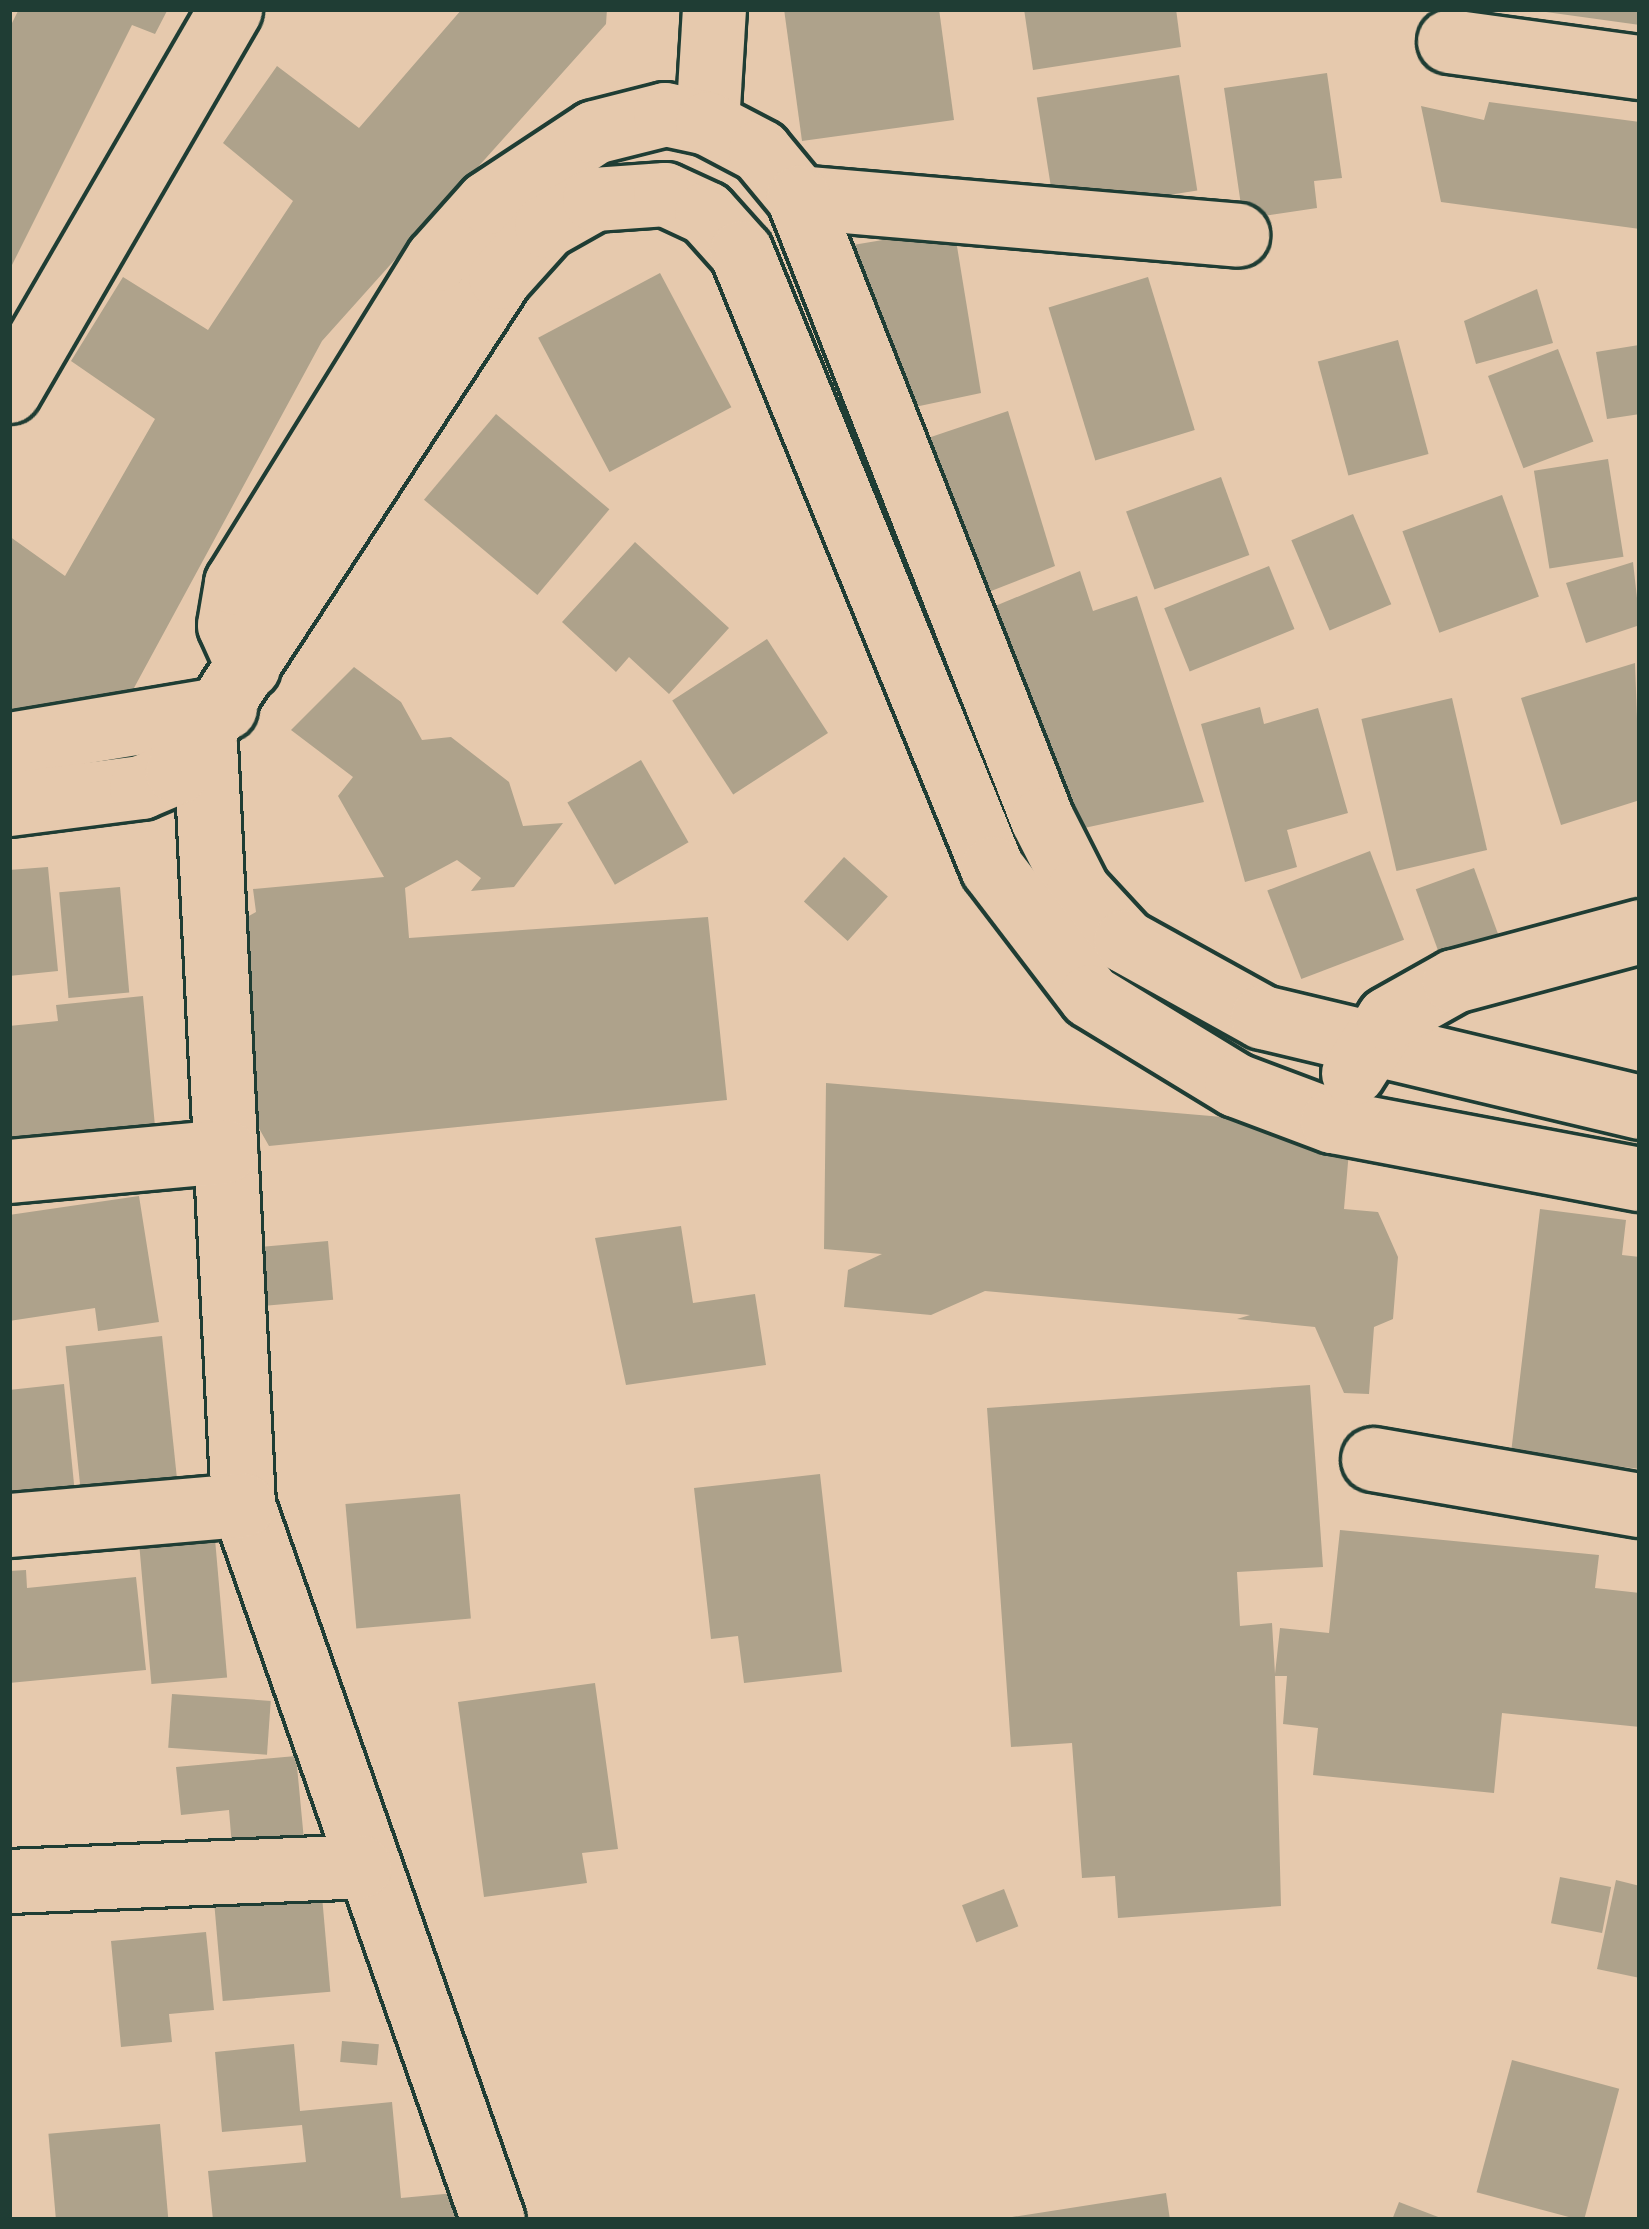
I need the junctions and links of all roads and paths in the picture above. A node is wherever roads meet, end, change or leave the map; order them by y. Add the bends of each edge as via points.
1 (230, 9) edge
2 (714, 9) edge
3 (1449, 41) dead end
4 (1640, 67) edge
5 (707, 123) junction
6 (798, 196) junction
7 (1237, 235) dead end
8 (9, 391) edge
9 (226, 706) junction
10 (9, 744) edge
11 (9, 804) edge
12 (1055, 909) junction
13 (1640, 931) edge
14 (1366, 1043) junction
15 (1640, 1107) edge
16 (1332, 1121) junction
17 (225, 1151) junction
18 (9, 1171) edge
19 (1640, 1179) edge
20 (1372, 1459) dead end
21 (1640, 1504) edge
22 (243, 1505) junction
23 (9, 1525) edge
24 (360, 1866) junction
25 (9, 1881) edge
26 (493, 2220) edge

1 - 8 street
2 - 5 street
3 - 4 street
5 - 6 street via 760,151
5 - 9 street via 665,114 594,132 488,202 437,259 236,584
6 - 7 street
6 - 12 street
9 - 10 street
9 - 11 street via 141,788
9 - 12 street via 500,277 546,226 594,199 665,194 706,213 741,251 945,760
9 - 17 street
12 - 14 street via 1262,1017
12 - 16 street via 1090,996 1158,1044
13 - 14 street via 1454,981
14 - 15 street
14 - 16 street
16 - 19 street
17 - 18 street
17 - 22 street
20 - 21 street
22 - 23 street
22 - 24 street
24 - 25 street
24 - 26 street

